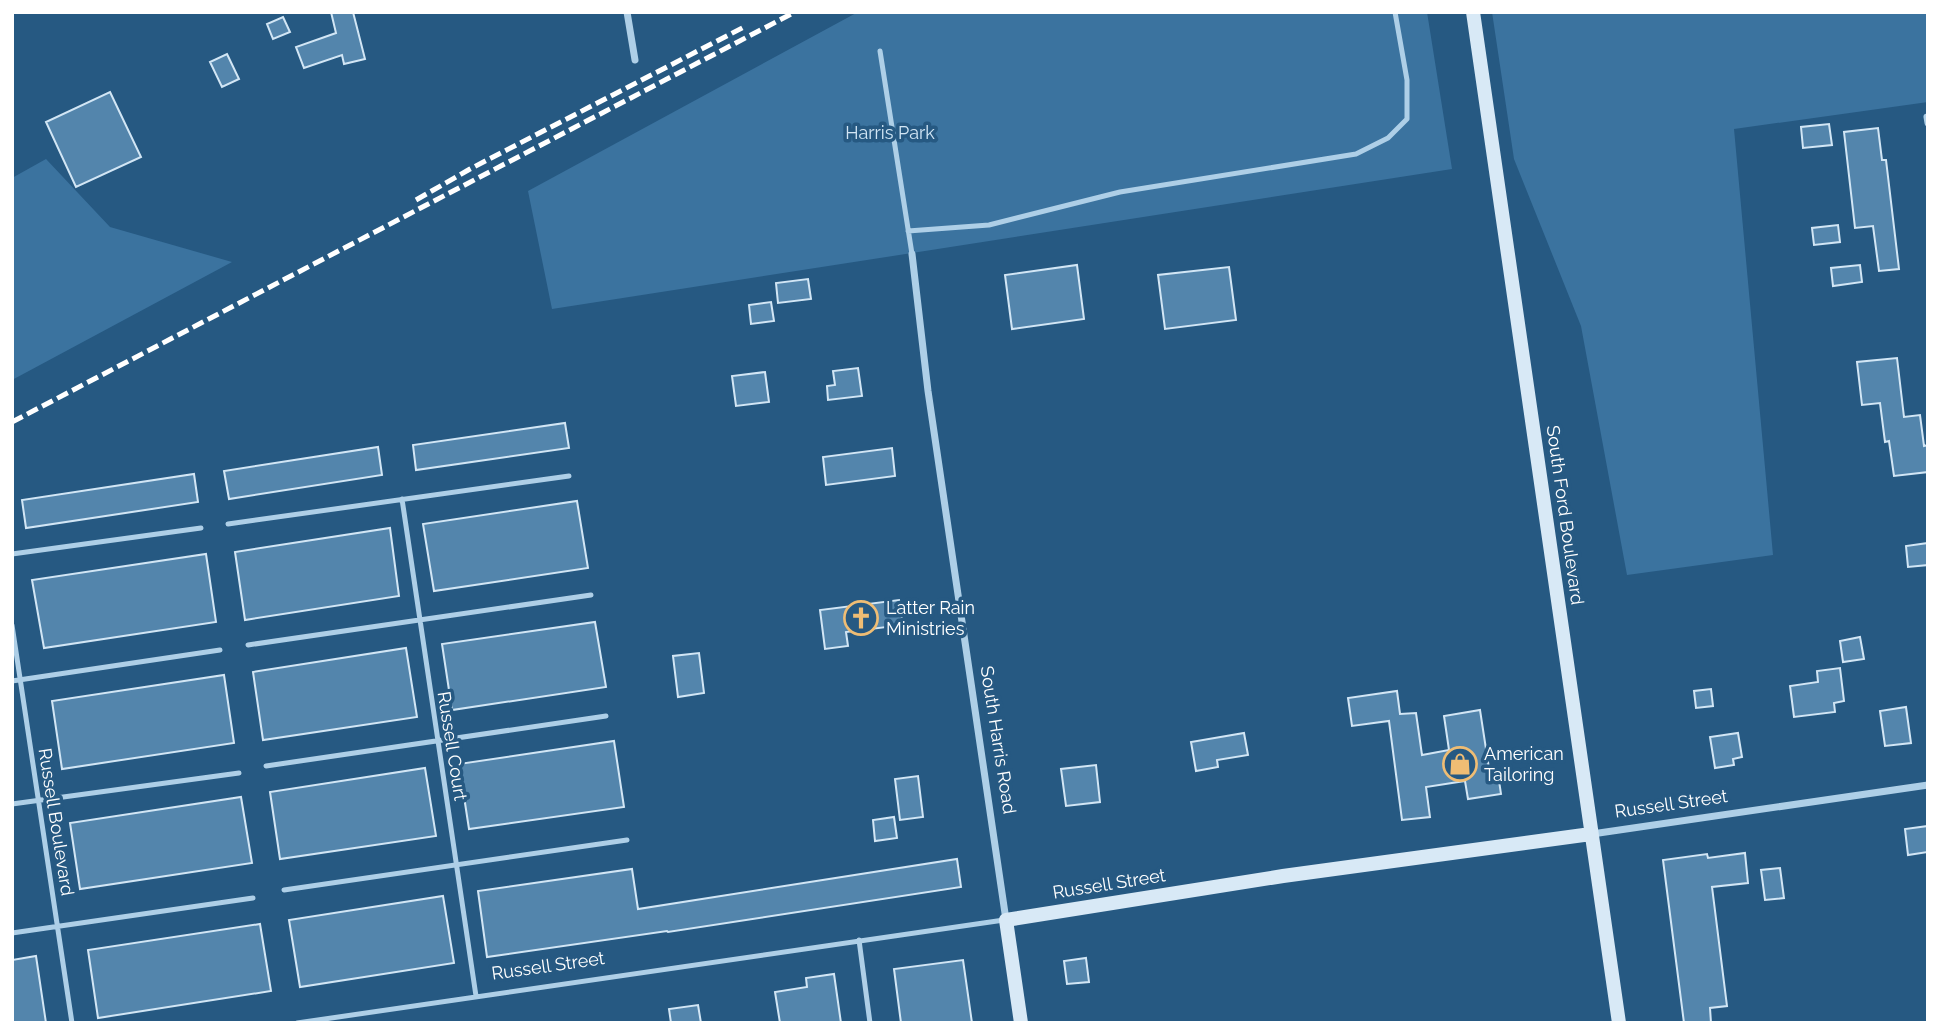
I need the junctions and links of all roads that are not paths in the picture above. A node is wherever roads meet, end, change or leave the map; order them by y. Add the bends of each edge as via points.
1 (627, 12) edge
2 (1395, 12) edge
3 (1473, 12) edge
4 (880, 51) dead end
5 (635, 60) dead end
6 (1927, 117) edge
7 (1928, 123) edge
8 (908, 231) junction
9 (912, 254) joint
10 (569, 476) dead end
11 (402, 499) junction
12 (228, 524) dead end
13 (201, 528) dead end
14 (12, 554) edge
15 (591, 595) dead end
16 (419, 619) junction
17 (12, 625) edge
18 (248, 645) dead end
19 (220, 650) dead end
20 (20, 680) junction
21 (12, 681) edge
22 (606, 716) dead end
23 (437, 740) junction
24 (266, 766) dead end
25 (239, 773) dead end
26 (1928, 785) edge
27 (38, 800) junction
28 (12, 804) edge
29 (1591, 834) junction
30 (627, 839) dead end
31 (456, 866) junction
32 (284, 890) dead end
33 (253, 898) dead end
34 (1006, 920) junction
35 (57, 926) junction
36 (12, 933) edge
37 (859, 940) junction
38 (476, 996) junction
39 (72, 1023) edge
40 (297, 1023) edge
41 (870, 1023) edge
42 (1021, 1023) edge
43 (1619, 1023) edge

1 - 5 street
2 - 8 lane via 1407,80 1407,119 1388,138 1356,154 1120,192 989,225
3 - 29 main road, South Ford Boulevard
4 - 8 lane
6 - 7 street
8 - 9 lane
9 - 34 street, South Harris Road
10 - 11 lane
11 - 12 lane
11 - 16 lane, Russell Court
13 - 14 lane
15 - 16 lane
16 - 18 lane
16 - 23 lane, Russell Court
17 - 20 lane, Russell Boulevard
19 - 20 lane
20 - 21 lane
20 - 27 lane, Russell Boulevard
22 - 23 lane
23 - 24 lane
23 - 31 lane, Russell Court
25 - 27 lane
26 - 29 street, Russell Street
27 - 28 lane
27 - 35 lane, Russell Boulevard
29 - 34 main road, Russell Street
29 - 43 main road, South Ford Boulevard
30 - 31 lane
31 - 32 lane
31 - 38 lane, Russell Court
33 - 35 lane
34 - 37 lane, Russell Street
34 - 42 main road, South Harris Road
35 - 36 lane
35 - 39 lane, Russell Boulevard
37 - 38 lane, Russell Street
37 - 41 lane
38 - 40 lane, Russell Street

